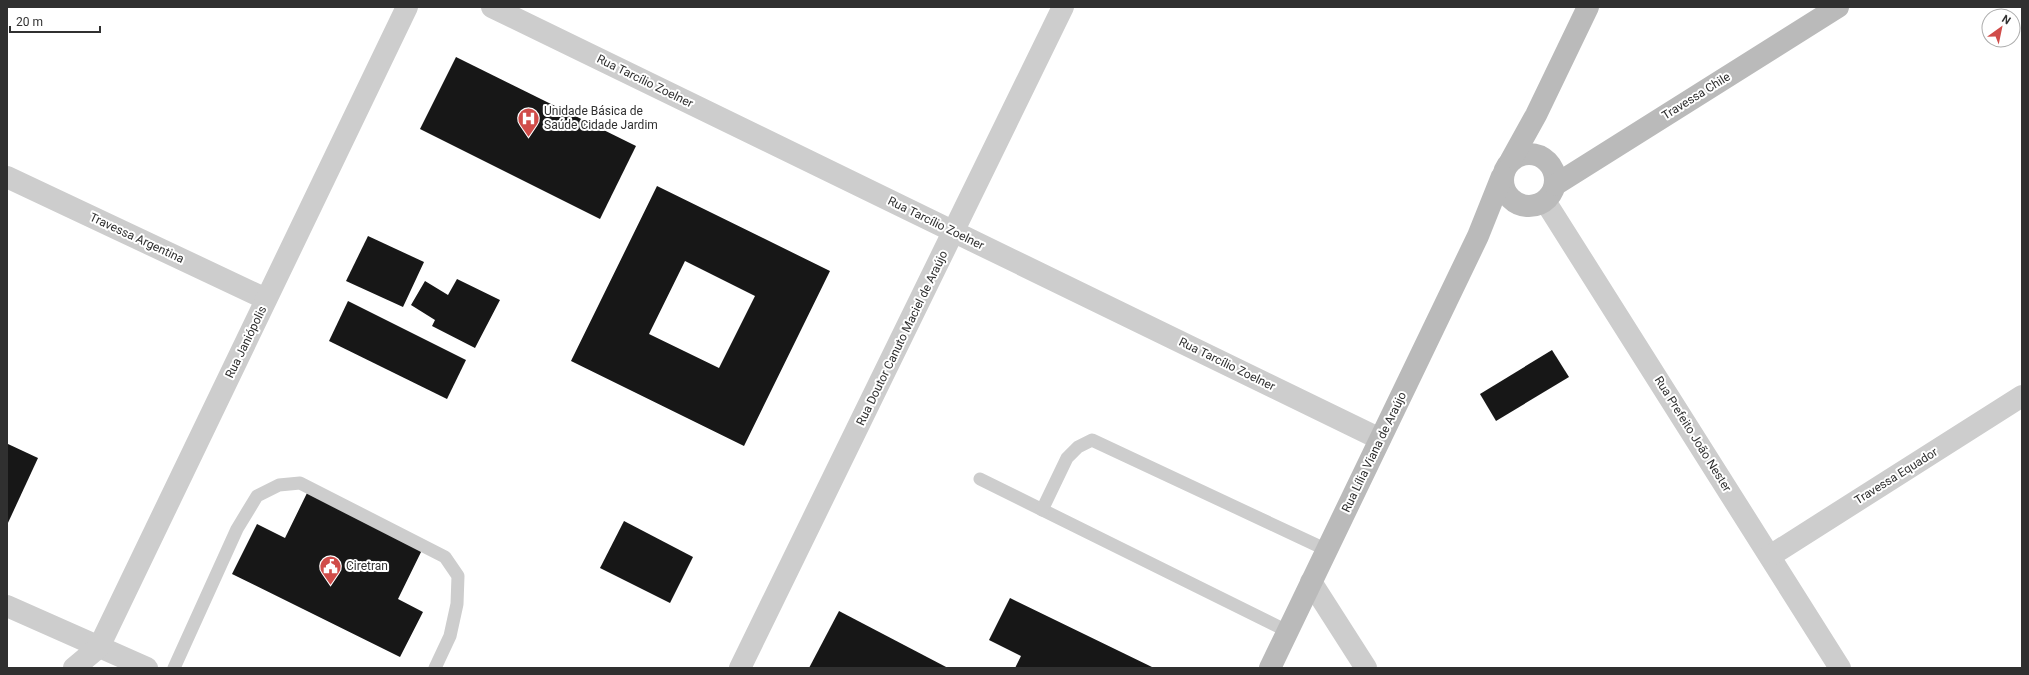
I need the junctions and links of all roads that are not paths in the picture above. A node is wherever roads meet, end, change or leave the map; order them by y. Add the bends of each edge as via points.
1 (407, 7) edge
2 (492, 7) edge
3 (1063, 7) edge
4 (1588, 7) edge
5 (1838, 7) edge
6 (1536, 116) junction
7 (1532, 154) junction
8 (1506, 168) junction
9 (7, 178) edge
10 (1550, 193) junction
11 (1512, 200) junction
12 (954, 232) junction
13 (1478, 236) junction
14 (266, 300) junction
15 (2022, 396) edge
16 (1380, 438) junction
17 (980, 479) dead end
18 (1042, 510) junction
19 (1326, 550) junction
20 (1770, 556) junction
21 (1311, 582) junction
22 (7, 606) edge
23 (1287, 631) junction
24 (99, 647) junction
25 (74, 668) edge
26 (147, 668) edge
27 (174, 668) edge
28 (435, 668) edge
29 (740, 668) edge
30 (1270, 668) edge
31 (1366, 668) edge
32 (1840, 668) edge

1 - 14 street, Rua Janiópolis
2 - 12 street, Rua Tarcílio Zoelner
3 - 12 street, Rua Doutor Canuto Maciel de Araújo
4 - 6 street, Rua Lília Viana de Araújo
5 - 10 street, Travessa Chile
6 - 7 street, Rua Lília Viana de Araújo
6 - 8 street, Rua Lília Viana de Araújo
7 - 8 street via 1517,156
7 - 10 street via 1547,161 1555,176
8 - 11 street via 1503,185
8 - 13 street, Rua Lília Viana de Araújo
9 - 14 street, Travessa Argentina
10 - 11 street via 1528,206
10 - 20 street, Rua Prefeito João Nester
11 - 13 street, Rua Lília Viana de Araújo
12 - 16 street, Rua Tarcílio Zoelner
12 - 29 street, Rua Doutor Canuto Maciel de Araújo
13 - 16 street, Rua Lília Viana de Araújo
14 - 24 street, Rua Janiópolis
15 - 20 street, Travessa Equador
16 - 19 street, Rua Lília Viana de Araújo
17 - 18 lane
18 - 19 lane via 1067,458 1078,447 1092,440
18 - 23 lane
19 - 21 street, Rua Lília Viana de Araújo
20 - 32 street, Rua Prefeito João Nester
21 - 23 street, Rua Lília Viana de Araújo
21 - 31 street
22 - 24 street
23 - 30 street, Rua Lília Viana de Araújo
24 - 25 street, Rua Janiópolis
24 - 26 street
27 - 28 lane via 237,529 257,496 279,485 300,483 445,558 458,576 457,604 450,636

